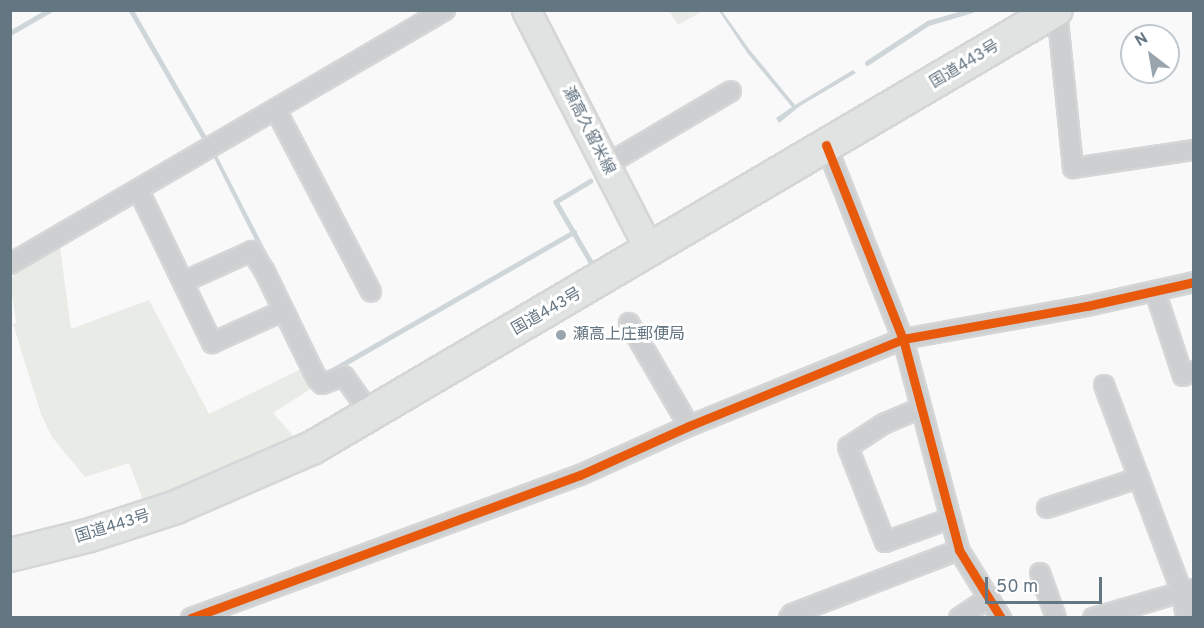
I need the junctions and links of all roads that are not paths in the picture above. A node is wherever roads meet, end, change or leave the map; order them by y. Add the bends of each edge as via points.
1 (445, 10) edge
2 (526, 10) edge
3 (1057, 10) edge
4 (731, 91) dead end
5 (276, 110) junction
6 (826, 145) junction
7 (1194, 150) edge
8 (606, 165) junction
9 (139, 191) junction
10 (650, 251) junction
11 (10, 264) edge
12 (183, 282) junction
13 (1194, 282) edge
14 (1155, 291) junction
15 (371, 292) dead end
16 (284, 311) junction
17 (629, 323) dead end
18 (903, 339) junction
19 (1194, 371) edge
20 (1104, 385) dead end
21 (366, 407) dead end
22 (921, 408) junction
23 (689, 426) junction
24 (1139, 478) junction
25 (1047, 508) dead end
26 (949, 519) junction
27 (959, 550) junction
28 (10, 555) edge
29 (1040, 573) dead end
30 (1188, 590) edge
31 (989, 598) junction
32 (191, 618) edge
33 (789, 618) edge
34 (959, 618) edge
35 (1001, 618) edge
36 (1056, 618) edge
37 (1093, 618) edge
38 (1186, 618) edge

1 - 5 street
2 - 8 main road, 瀬高久留米線
3 - 6 highway, 国道443号
3 - 7 street via 1073,168
4 - 8 street
5 - 9 street
5 - 15 street
6 - 10 highway, 国道443号
6 - 18 street
8 - 10 main road, 瀬高久留米線
9 - 11 street
9 - 12 street
10 - 28 highway, 国道443号 via 312,448 176,507 87,536
12 - 16 street via 252,251
12 - 16 street via 212,343
13 - 14 street
14 - 18 street
14 - 19 street via 1183,376
16 - 21 street via 316,377 322,384 345,376
17 - 23 street
18 - 22 street
18 - 23 street
20 - 24 street
22 - 26 street
22 - 26 street via 885,423 848,447 885,542
23 - 32 street via 580,475
24 - 25 street
24 - 30 street
26 - 27 street
27 - 31 street
27 - 33 street
29 - 36 street
30 - 37 street
30 - 38 street
31 - 34 street
31 - 35 street

